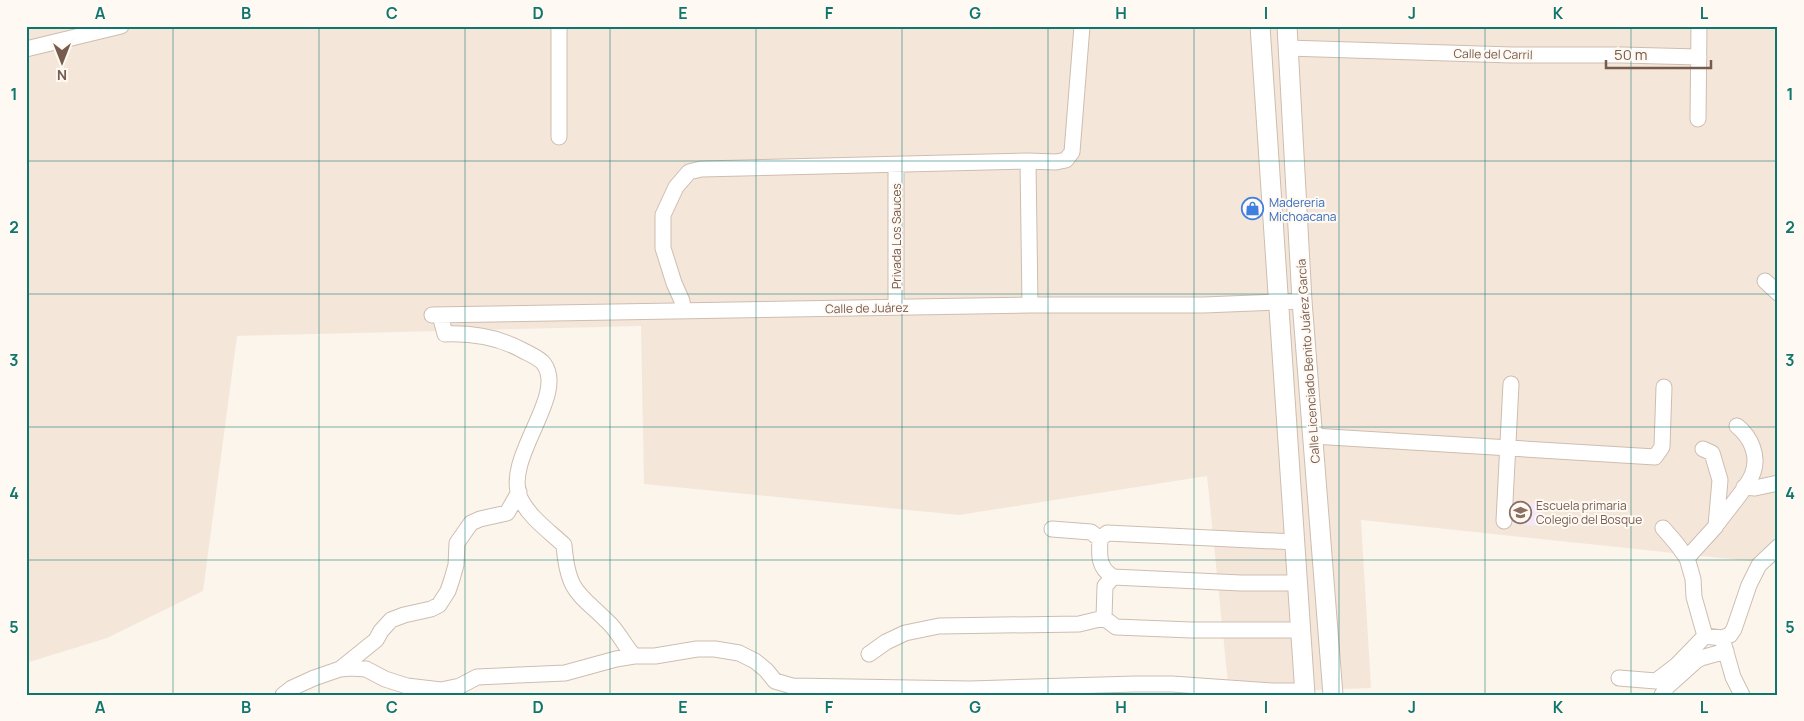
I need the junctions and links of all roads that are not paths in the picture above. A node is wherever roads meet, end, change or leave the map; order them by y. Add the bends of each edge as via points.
1 (119, 26) edge
2 (559, 26) edge
3 (1082, 26) edge
4 (1260, 26) edge
5 (1287, 26) edge
6 (1699, 26) edge
7 (1287, 48) junction
8 (26, 49) edge
9 (1699, 57) junction
10 (1698, 119) dead end
11 (559, 136) dead end
12 (1028, 161) junction
13 (896, 165) junction
14 (1765, 281) dead end
15 (1778, 293) edge
16 (1302, 301) junction
17 (1279, 302) junction
18 (1030, 305) junction
19 (896, 307) junction
20 (683, 312) junction
21 (1511, 384) dead end
22 (1664, 388) dead end
23 (1737, 426) dead end
24 (1313, 436) junction
25 (1508, 448) junction
26 (1703, 449) dead end
27 (1778, 483) edge
28 (1744, 487) junction
29 (519, 492) junction
30 (1504, 522) dead end
31 (1716, 526) junction
32 (1663, 528) dead end
33 (1052, 529) dead end
34 (1100, 539) junction
35 (1295, 542) junction
36 (1778, 547) edge
37 (1687, 558) junction
38 (1112, 578) junction
39 (1298, 583) junction
40 (1104, 618) junction
41 (1301, 630) junction
42 (1705, 636) junction
43 (1724, 644) junction
44 (868, 654) dead end
45 (634, 656) junction
46 (340, 670) junction
47 (1619, 678) dead end
48 (1305, 693) edge
49 (283, 695) edge
50 (1332, 695) edge
51 (1662, 695) edge
52 (1742, 695) edge

1 - 8 street
2 - 11 street
3 - 12 street via 1072,152 1066,160
4 - 17 street, Calle Licenciado Benito Juárez García
5 - 7 street, Calle Licenciado Benito Juárez García
6 - 9 street
7 - 9 street, Calle del Carril
7 - 16 street, Calle Licenciado Benito Juárez García
9 - 10 street
12 - 13 street
12 - 18 street
13 - 19 street, Privada Los Sauces
13 - 20 street via 701,169 689,172 676,187 663,215 663,248
14 - 15 street
16 - 17 street, Calle de Juárez
16 - 24 street, Calle Licenciado Benito Juárez García
17 - 18 street, Calle de Juárez
17 - 35 street, Calle Licenciado Benito Juárez García
18 - 19 street, Calle de Juárez
19 - 20 street, Calle de Juárez
20 - 29 street, Calle de Juárez via 436,314 445,334 464,333 510,344 544,364 548,389 520,462
21 - 25 street
22 - 25 street via 1662,447 1655,457
23 - 28 street via 1753,444 1755,459 1753,474
24 - 25 street
24 - 50 street, Calle Licenciado Benito Juárez García
25 - 30 street
26 - 31 street via 1712,453 1720,480
27 - 28 street
28 - 31 street
29 - 45 street via 541,525 564,545 565,566 578,595 610,624
29 - 46 street via 507,513 471,523 457,543 452,579 439,605 391,620 366,650
31 - 37 street
32 - 37 street
33 - 34 street via 1091,532
34 - 35 street via 1107,533
34 - 38 street via 1101,565
35 - 39 street, Calle Licenciado Benito Juárez García
36 - 43 street via 1759,565 1734,629
37 - 42 street
38 - 39 street
38 - 40 street via 1105,586
39 - 41 street, Calle Licenciado Benito Juárez García
40 - 41 street via 1116,627
40 - 44 street via 1078,624 939,626 905,633
41 - 48 street, Calle Licenciado Benito Juárez García
42 - 43 street
42 - 47 street via 1656,681
43 - 51 street via 1696,661
43 - 52 street
45 - 46 street via 565,673 477,677 460,686 441,690 407,686 366,670
45 - 48 street via 697,649 740,653 755,661 775,681 792,686 970,689 1172,684
46 - 49 street via 314,678

